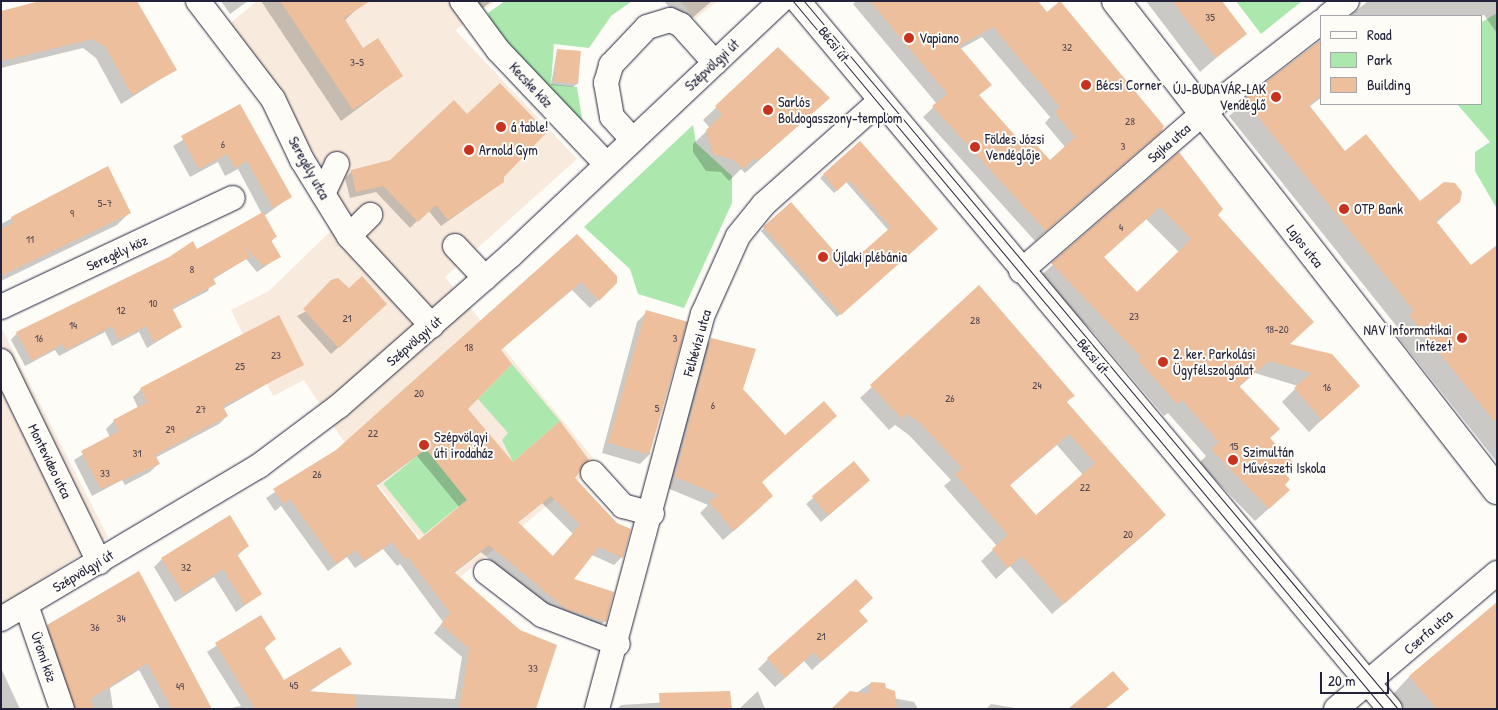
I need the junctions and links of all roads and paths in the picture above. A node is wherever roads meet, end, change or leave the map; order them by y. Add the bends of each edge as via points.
1 (198, 1) edge
2 (462, 1) edge
3 (781, 1) edge
4 (798, 1) edge
5 (1116, 1) edge
6 (1346, 1) edge
7 (1329, 15) edge
8 (1320, 23) edge
9 (715, 63) junction
10 (880, 102) junction
11 (1201, 115) junction
12 (632, 139) junction
13 (337, 164) dead end
14 (606, 164) junction
15 (323, 194) junction
16 (233, 198) dead end
17 (370, 215) dead end
18 (349, 236) junction
19 (455, 246) dead end
20 (1021, 271) junction
21 (485, 278) junction
22 (1, 307) edge
23 (432, 326) junction
24 (1, 361) edge
25 (593, 473) dead end
26 (1497, 490) edge
27 (652, 514) junction
28 (99, 562) junction
29 (486, 572) dead end
30 (1497, 573) edge
31 (26, 605) junction
32 (1, 619) edge
33 (618, 644) junction
34 (1368, 682) junction
35 (62, 709) edge
36 (597, 709) edge
37 (1336, 709) edge
38 (1390, 709) edge

1 - 15 street, Seregély utca via 273,99
2 - 14 street, Kecske köz via 498,50
3 - 9 street, Szépvölgyi út
4 - 10 street, Bécsi út
5 - 11 main road, Lajos utca
6 - 7 street
8 - 11 street, Sajka utca
9 - 12 street, Szépvölgyi út
9 - 12 street via 681,24 670,20 648,27 611,65 606,83 612,117
10 - 20 street, Bécsi út
10 - 27 street, Felhévízi utca via 764,204 738,236 703,314
11 - 20 street, Sajka utca
11 - 26 main road, Lajos utca
12 - 14 street, Szépvölgyi út
13 - 15 street
14 - 21 street, Szépvölgyi út
15 - 18 street, Seregély utca
16 - 22 street, Seregély köz
17 - 18 street
18 - 23 street, Seregély utca
19 - 21 street
20 - 34 street, Bécsi út
21 - 23 street, Szépvölgyi út
23 - 28 street, Szépvölgyi út via 339,406 259,466
24 - 28 street, Montevideo utca
25 - 27 street via 623,506
27 - 33 street, Felhévízi utca
28 - 31 street, Szépvölgyi út
29 - 33 street via 542,615
30 - 34 street, Cserfa utca
31 - 32 street, Szépvölgyi út
31 - 35 street, Ürömi köz
33 - 36 street, Felhévízi utca
34 - 37 street, Cserfa utca
34 - 38 street, Bécsi út

